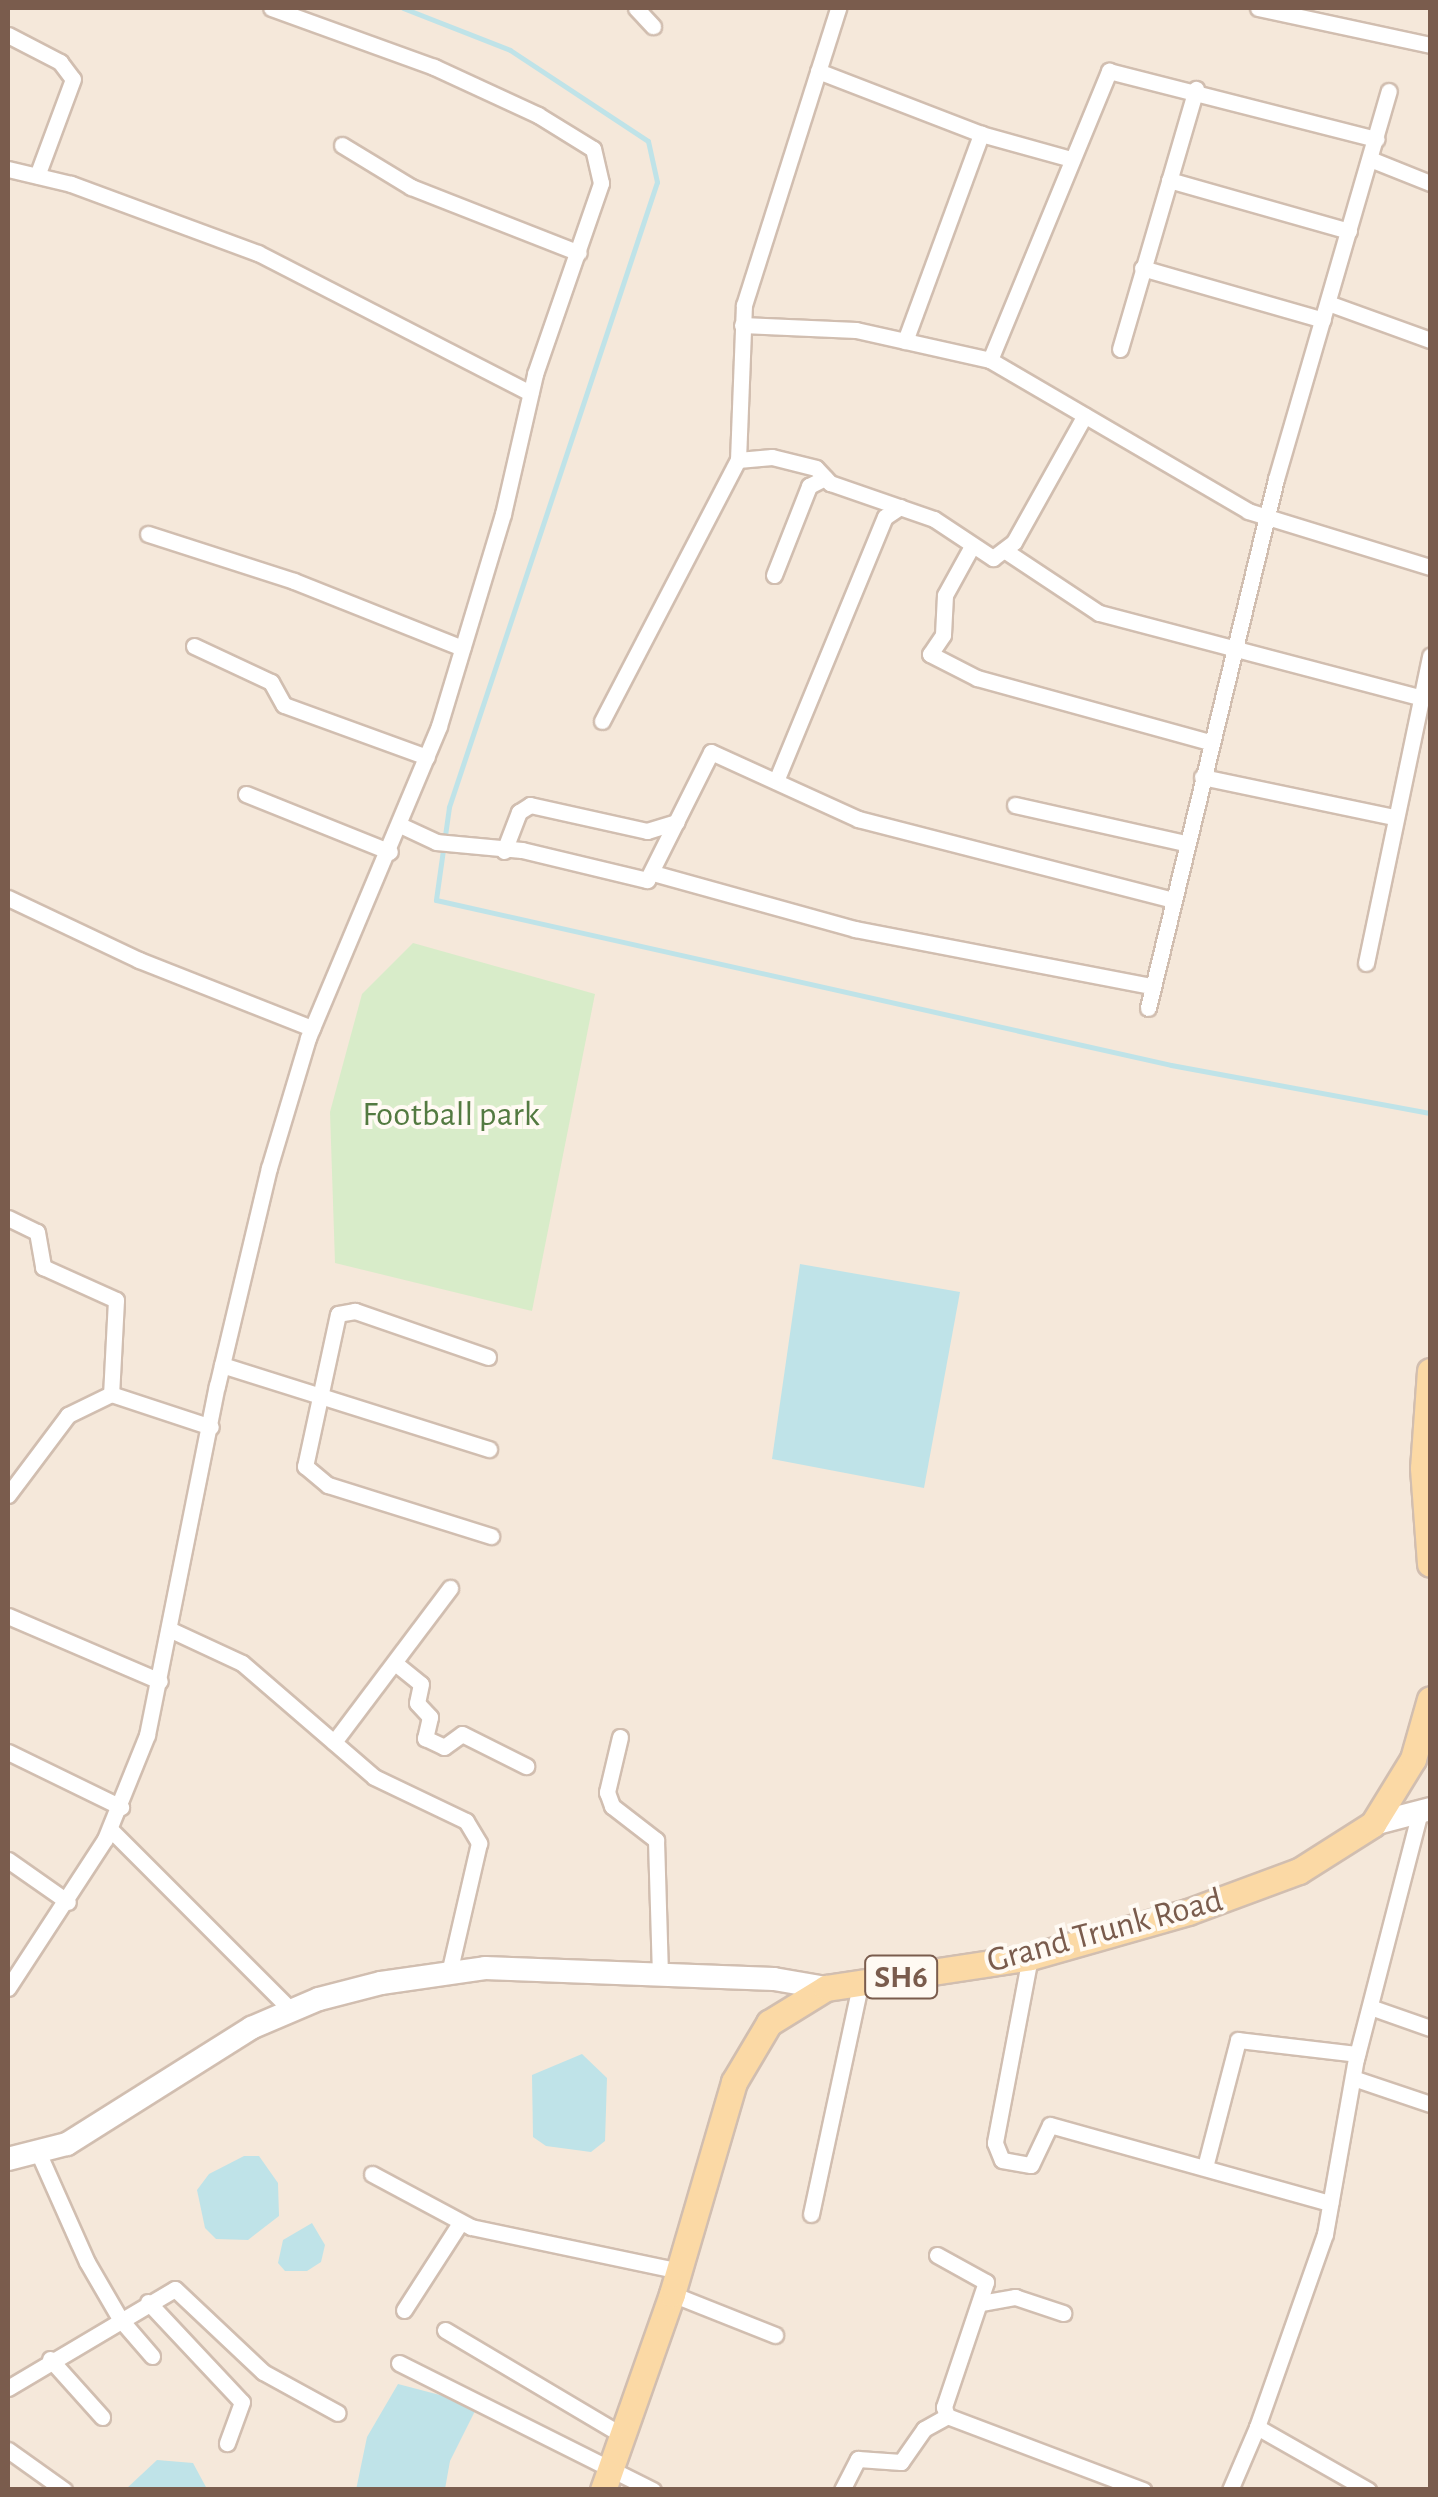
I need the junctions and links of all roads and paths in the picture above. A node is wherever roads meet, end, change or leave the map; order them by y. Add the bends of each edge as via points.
1 (271, 8) edge
2 (636, 8) edge
3 (838, 8) edge
4 (1258, 8) edge
5 (652, 26) dead end
6 (8, 35) edge
7 (1430, 45) edge
8 (818, 71) junction
9 (1196, 90) junction
10 (1388, 91) dead end
11 (981, 134) junction
12 (1376, 138) junction
13 (342, 145) dead end
14 (1071, 158) junction
15 (1370, 159) junction
16 (8, 169) edge
17 (38, 176) junction
18 (1169, 180) junction
19 (1430, 183) edge
20 (1349, 231) junction
21 (579, 253) junction
22 (1142, 268) junction
23 (1328, 303) junction
24 (1323, 320) junction
25 (742, 324) junction
26 (1430, 340) edge
27 (906, 341) junction
28 (1120, 349) dead end
29 (990, 360) junction
30 (530, 393) junction
31 (1085, 416) junction
32 (738, 460) junction
33 (825, 478) junction
34 (900, 507) junction
35 (1267, 517) junction
36 (148, 534) dead end
37 (972, 546) junction
38 (1004, 550) junction
39 (1430, 567) edge
40 (774, 575) dead end
41 (194, 646) dead end
42 (462, 648) junction
43 (1234, 648) junction
44 (1430, 656) edge
45 (1420, 697) junction
46 (602, 721) dead end
47 (1210, 742) junction
48 (426, 757) junction
49 (1202, 777) junction
50 (776, 781) junction
51 (246, 794) dead end
52 (1015, 804) dead end
53 (1393, 817) junction
54 (677, 822) junction
55 (400, 825) junction
56 (1185, 843) junction
57 (504, 851) junction
58 (390, 852) junction
59 (653, 873) junction
60 (8, 898) edge
61 (1170, 899) junction
62 (1366, 962) dead end
63 (1151, 986) junction
64 (1148, 1008) dead end
65 (312, 1028) junction
66 (8, 1218) edge
67 (488, 1357) dead end
68 (222, 1365) junction
69 (1430, 1380) edge
70 (111, 1394) junction
71 (316, 1396) junction
72 (211, 1427) junction
73 (489, 1449) dead end
74 (8, 1496) edge
75 (491, 1536) dead end
76 (1430, 1563) edge
77 (450, 1588) dead end
78 (8, 1616) edge
79 (171, 1630) junction
80 (395, 1663) junction
81 (160, 1680) junction
82 (1430, 1699) edge
83 (620, 1737) dead end
84 (334, 1742) junction
85 (8, 1752) edge
86 (526, 1766) dead end
87 (121, 1806) junction
88 (1425, 1812) edge
89 (1373, 1824) junction
90 (110, 1830) junction
91 (8, 1860) edge
92 (68, 1902) junction
93 (1030, 1956) junction
94 (449, 1973) junction
95 (660, 1974) junction
96 (861, 1981) junction
97 (8, 1988) edge
98 (826, 1988) junction
99 (1372, 2008) junction
100 (292, 2010) junction
101 (1430, 2028) edge
102 (1357, 2054) junction
103 (1353, 2078) junction
104 (1430, 2104) edge
105 (38, 2152) junction
106 (8, 2159) edge
107 (1205, 2167) junction
108 (372, 2174) dead end
109 (1330, 2203) junction
110 (811, 2214) dead end
111 (460, 2223) junction
112 (937, 2255) dead end
113 (676, 2283) junction
114 (148, 2302) junction
115 (981, 2303) junction
116 (404, 2310) dead end
117 (1063, 2314) dead end
118 (120, 2319) junction
119 (445, 2330) dead end
120 (775, 2335) dead end
121 (152, 2356) dead end
122 (50, 2358) junction
123 (399, 2363) dead end
124 (9, 2382) edge
125 (338, 2413) dead end
126 (947, 2416) junction
127 (102, 2417) dead end
128 (1258, 2426) junction
129 (622, 2435) junction
130 (227, 2443) dead end
131 (8, 2450) edge
132 (607, 2480) edge
133 (64, 2490) edge
134 (653, 2490) edge
135 (842, 2490) edge
136 (1143, 2490) edge
137 (1230, 2490) edge
138 (1368, 2490) edge

1 - 21 street via 434,68 581,138 593,149 601,183
2 - 5 street
3 - 8 street
4 - 7 street
6 - 17 street via 60,62 73,78
8 - 11 street
8 - 25 street via 777,188
9 - 12 street
9 - 14 street via 1109,71
9 - 18 street
10 - 12 street
11 - 14 street
11 - 27 street
12 - 15 street
13 - 21 street via 412,187
14 - 29 street
15 - 19 street
15 - 20 street
16 - 17 street
17 - 30 street via 258,252
18 - 20 street
18 - 22 street
20 - 23 street
21 - 30 street
22 - 24 street
22 - 28 street
23 - 24 street
23 - 26 street
24 - 35 street
25 - 27 street via 856,330
25 - 32 street
27 - 29 street
29 - 31 street
30 - 42 street via 503,514
31 - 35 street
31 - 38 street
32 - 33 street via 800,462
32 - 46 street
33 - 34 street
33 - 40 street via 808,486
34 - 37 street via 934,519
34 - 50 street via 885,517
35 - 39 street
35 - 43 street
36 - 42 street via 312,588
37 - 38 street via 993,558
37 - 47 street via 945,595 943,634 930,654 977,678
38 - 43 street via 1099,613
41 - 48 street via 271,682 284,705
42 - 48 street
43 - 45 street
43 - 47 street
44 - 45 street
45 - 53 street
47 - 49 street
48 - 55 street
49 - 53 street
49 - 56 street
50 - 54 street via 711,752
50 - 61 street via 873,823
51 - 58 street
52 - 56 street
53 - 62 street
54 - 57 street via 646,830 530,805 519,812
54 - 59 street
55 - 57 street via 436,842
55 - 58 street
56 - 61 street
57 - 59 street via 634,878
58 - 65 street
59 - 63 street via 855,930
60 - 65 street via 139,960
61 - 63 street
63 - 64 street
65 - 68 street via 269,1168
66 - 70 street via 38,1232 42,1267 116,1300
67 - 71 street via 346,1310 334,1320
68 - 71 street
68 - 72 street
69 - 76 main road via 1423,1468
70 - 72 street
70 - 74 street via 88,1399 68,1415
71 - 73 street
71 - 75 street via 308,1474
72 - 79 street
77 - 80 street
78 - 81 street
79 - 81 street
79 - 84 street via 242,1662
80 - 84 street
80 - 86 street via 420,1684 417,1703 430,1717 425,1738 444,1747 462,1734
81 - 87 street
82 - 89 main road, Grand Trunk Road / SH6 via 1414,1759
83 - 95 street via 607,1792 612,1806 656,1840
84 - 94 street via 374,1777 466,1822 479,1843
85 - 87 street
87 - 90 street
88 - 89 main road
88 - 99 street
89 - 93 main road, Grand Trunk Road / SH6 via 1334,1854 1266,1885
90 - 92 street
90 - 100 street
91 - 92 street
92 - 97 street
93 - 96 main road, Grand Trunk Road / SH6
93 - 107 street via 995,2143 1002,2160 1032,2165 1050,2125
94 - 95 main road via 485,1968
94 - 100 main road via 381,1983
95 - 98 main road
96 - 98 main road, Grand Trunk Road / SH6
96 - 110 street
98 - 113 main road, Grand Trunk Road / SH6 via 770,2023 743,2059
99 - 101 street
99 - 102 street
100 - 105 main road via 251,2028 66,2144
102 - 103 street
102 - 107 street via 1238,2040
103 - 104 street
103 - 109 street
105 - 106 main road
105 - 118 street
107 - 109 street
108 - 111 street
109 - 128 street
111 - 113 street
111 - 116 street
112 - 115 street via 986,2282
113 - 120 street
113 - 129 main road, Grand Trunk Road / SH6
114 - 118 street
114 - 125 street via 176,2289 263,2372
114 - 130 street via 242,2402
115 - 117 street via 1014,2298
115 - 126 street via 944,2408
118 - 121 street
118 - 122 street
119 - 129 street
122 - 124 street
122 - 127 street
123 - 132 street
126 - 135 street via 924,2429 902,2462 858,2460
126 - 136 street
128 - 137 street
128 - 138 street
129 - 132 main road, Grand Trunk Road / SH6
131 - 133 street
132 - 134 street

